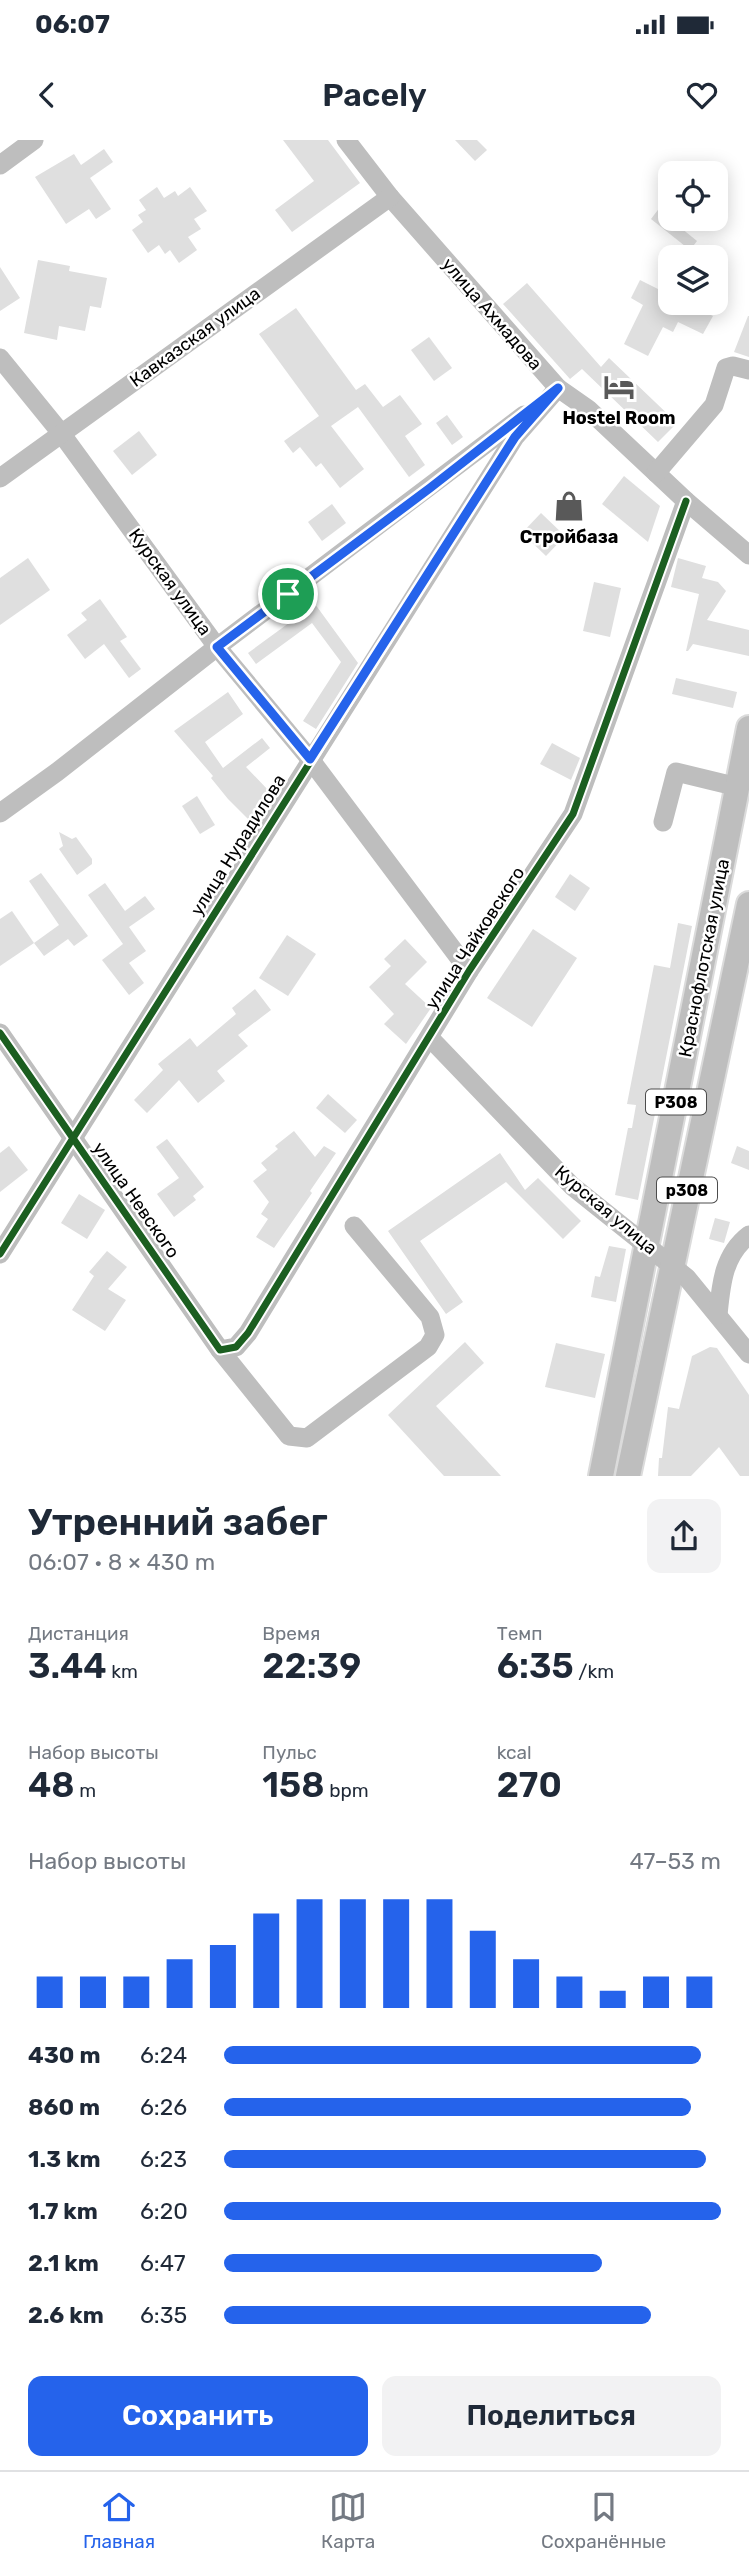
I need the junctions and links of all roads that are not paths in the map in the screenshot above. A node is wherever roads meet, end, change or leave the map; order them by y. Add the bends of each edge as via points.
1 (34, 140) edge
2 (346, 140) edge
3 (0, 165) edge
4 (390, 197) junction
5 (0, 358) edge
6 (749, 370) edge
7 (558, 388) junction
8 (61, 433) junction
9 (656, 473) junction
10 (0, 478) edge
11 (687, 502) junction
12 (749, 555) edge
13 (217, 647) junction
14 (749, 728) edge
15 (310, 759) junction
16 (738, 787) junction
17 (0, 813) edge
18 (663, 822) dead end
19 (749, 904) edge
20 (469, 971) junction
21 (0, 1033) edge
22 (430, 1038) junction
23 (74, 1138) junction
24 (354, 1226) dead end
25 (749, 1236) edge
26 (647, 1244) junction
27 (0, 1254) edge
28 (672, 1265) junction
29 (718, 1315) junction
30 (220, 1350) junction
31 (749, 1354) edge
32 (601, 1476) edge
33 (628, 1476) edge

1 - 3 street
2 - 4 street, улица Ахмадова
4 - 7 street, улица Ахмадова
4 - 8 street, Кавказская улица
5 - 8 street, Курская улица
6 - 9 street via 726,368 714,405
7 - 9 street, улица Ахмадова via 588,409
7 - 13 street
7 - 15 street, улица Нурадилова via 515,437
8 - 10 street, Кавказская улица
8 - 13 street, Курская улица
9 - 11 street, улица Ахмадова
11 - 12 street, улица Ахмадова
11 - 20 street, улица Чайковского via 573,814
13 - 15 street, Курская улица
13 - 17 street
14 - 16 main road, Краснофлотская улица / P308
15 - 20 street, Курская улица
15 - 23 street, улица Нурадилова
16 - 18 street via 676,772
16 - 26 main road, Краснофлотская улица / P308
19 - 28 main road, Краснофлотская улица / p308
20 - 22 street, улица Чайковского
21 - 23 street, улица Невского
22 - 26 street, Курская улица via 572,1186
22 - 30 street, улица Чайковского via 247,1333 236,1347
23 - 27 street, улица Нурадилова
23 - 30 street, улица Невского
24 - 30 street, улица Невского via 430,1317 435,1335 428,1347 307,1438 289,1436
25 - 29 street via 729,1259
26 - 28 street, Курская улица
26 - 32 main road, Краснофлотская улица / P308
28 - 29 street, Курская улица
28 - 33 main road, Краснофлотская улица / p308
29 - 31 street, Курская улица

